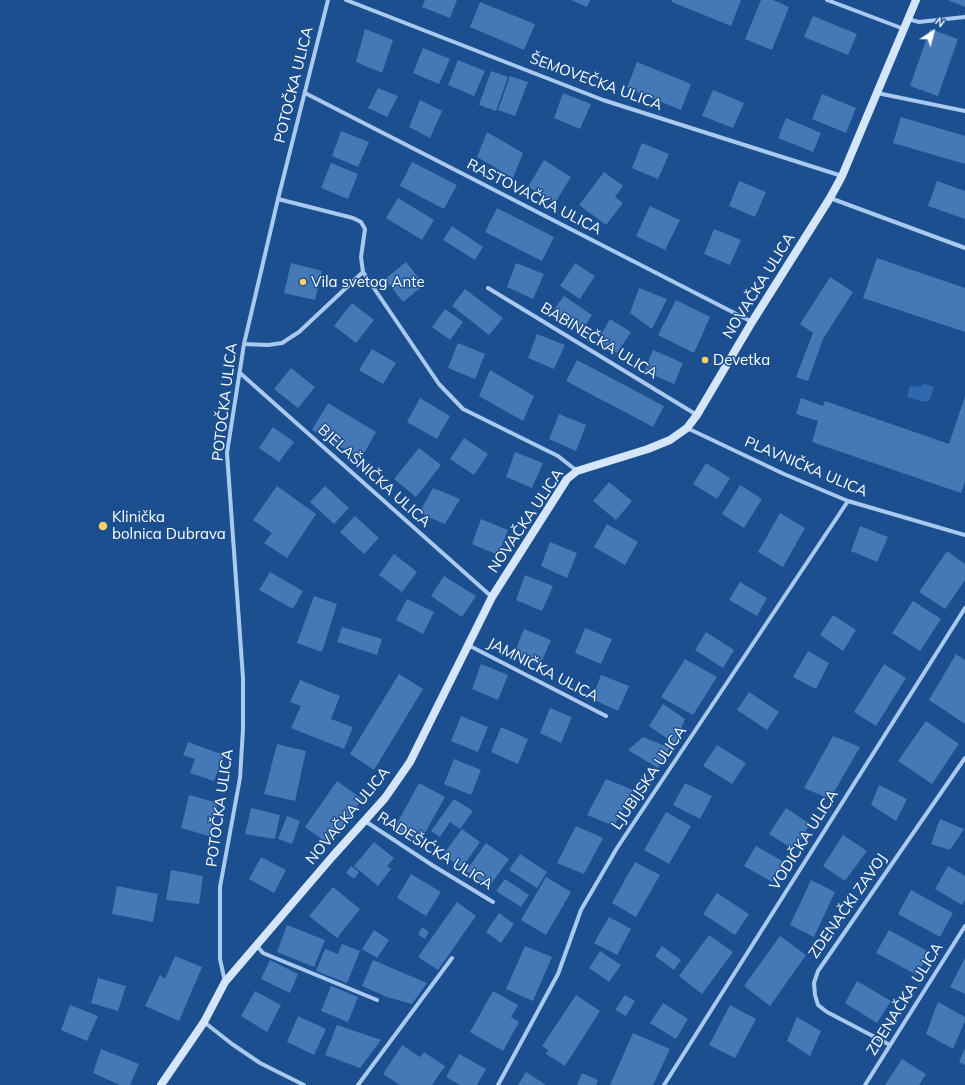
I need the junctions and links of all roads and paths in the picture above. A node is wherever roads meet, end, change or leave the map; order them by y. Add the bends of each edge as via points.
1 (328, 0) edge
2 (346, 0) edge
3 (827, 0) edge
4 (916, 0) edge
5 (965, 17) edge
6 (908, 19) junction
7 (904, 30) junction
8 (305, 93) junction
9 (877, 93) junction
10 (965, 111) edge
11 (842, 176) junction
12 (830, 198) junction
13 (278, 199) junction
14 (965, 248) edge
15 (363, 272) junction
16 (488, 288) dead end
17 (752, 322) junction
18 (244, 344) junction
19 (240, 373) junction
20 (697, 415) junction
21 (687, 428) junction
22 (577, 470) junction
23 (848, 501) junction
24 (965, 535) edge
25 (492, 597) junction
26 (965, 608) edge
27 (468, 645) junction
28 (606, 716) dead end
29 (965, 758) edge
30 (364, 821) junction
31 (493, 902) dead end
32 (965, 926) edge
33 (257, 946) junction
34 (452, 958) dead end
35 (225, 982) junction
36 (377, 1000) dead end
37 (204, 1022) junction
38 (890, 1045) junction
39 (161, 1085) edge
40 (304, 1085) edge
41 (358, 1085) edge
42 (498, 1085) edge
43 (664, 1085) edge
44 (865, 1085) edge

1 - 8 street, POTOČKA ULICA
2 - 11 street, ŠEMOVEČKA ULICA via 603,100
3 - 7 street
4 - 6 street, NOVAČKA ULICA
5 - 6 street via 919,22
6 - 7 street, NOVAČKA ULICA
7 - 9 street, NOVAČKA ULICA
8 - 13 street, POTOČKA ULICA
8 - 17 street, RASTOVAČKA ULICA
9 - 10 street
9 - 11 street, NOVAČKA ULICA
11 - 12 street, NOVAČKA ULICA
12 - 14 street
12 - 17 street, NOVAČKA ULICA
13 - 15 street via 361,222 365,229 361,257
13 - 18 street, POTOČKA ULICA
15 - 18 street via 314,319 282,343
15 - 22 street via 439,384 463,409 558,456
16 - 20 street, BABINEČKA ULICA
17 - 20 street, NOVAČKA ULICA
18 - 19 street, POTOČKA ULICA
19 - 25 street, BJELAŠNIČKA ULICA
19 - 35 street, POTOČKA ULICA via 227,453 244,678 243,729 240,778 220,887 220,959
20 - 21 street, NOVAČKA ULICA
21 - 22 street, NOVAČKA ULICA via 670,440 648,449
21 - 23 street, PLAVNIČKA ULICA
22 - 25 street, NOVAČKA ULICA via 567,479
23 - 24 street, PLAVNIČKA ULICA
23 - 42 street, LJUBIJSKA ULICA via 617,848 580,910 558,974
25 - 27 street, NOVAČKA ULICA
26 - 43 street, VODIČKA ULICA
27 - 28 street, JAMNIČKA ULICA
27 - 30 street, NOVAČKA ULICA via 410,762 385,798
29 - 38 street, ZDENAČKI ZAVOJ via 818,971 814,982 814,994 818,1005
30 - 31 street, RADEŠIĆKA ULICA
30 - 33 street, NOVAČKA ULICA
32 - 38 street, ZDENAČKA ULICA
33 - 35 street, NOVAČKA ULICA
33 - 36 street via 263,953
34 - 41 street
35 - 37 street, NOVAČKA ULICA
37 - 39 street, NOVAČKA ULICA
37 - 40 street via 260,1063
38 - 44 street, ZDENAČKA ULICA

